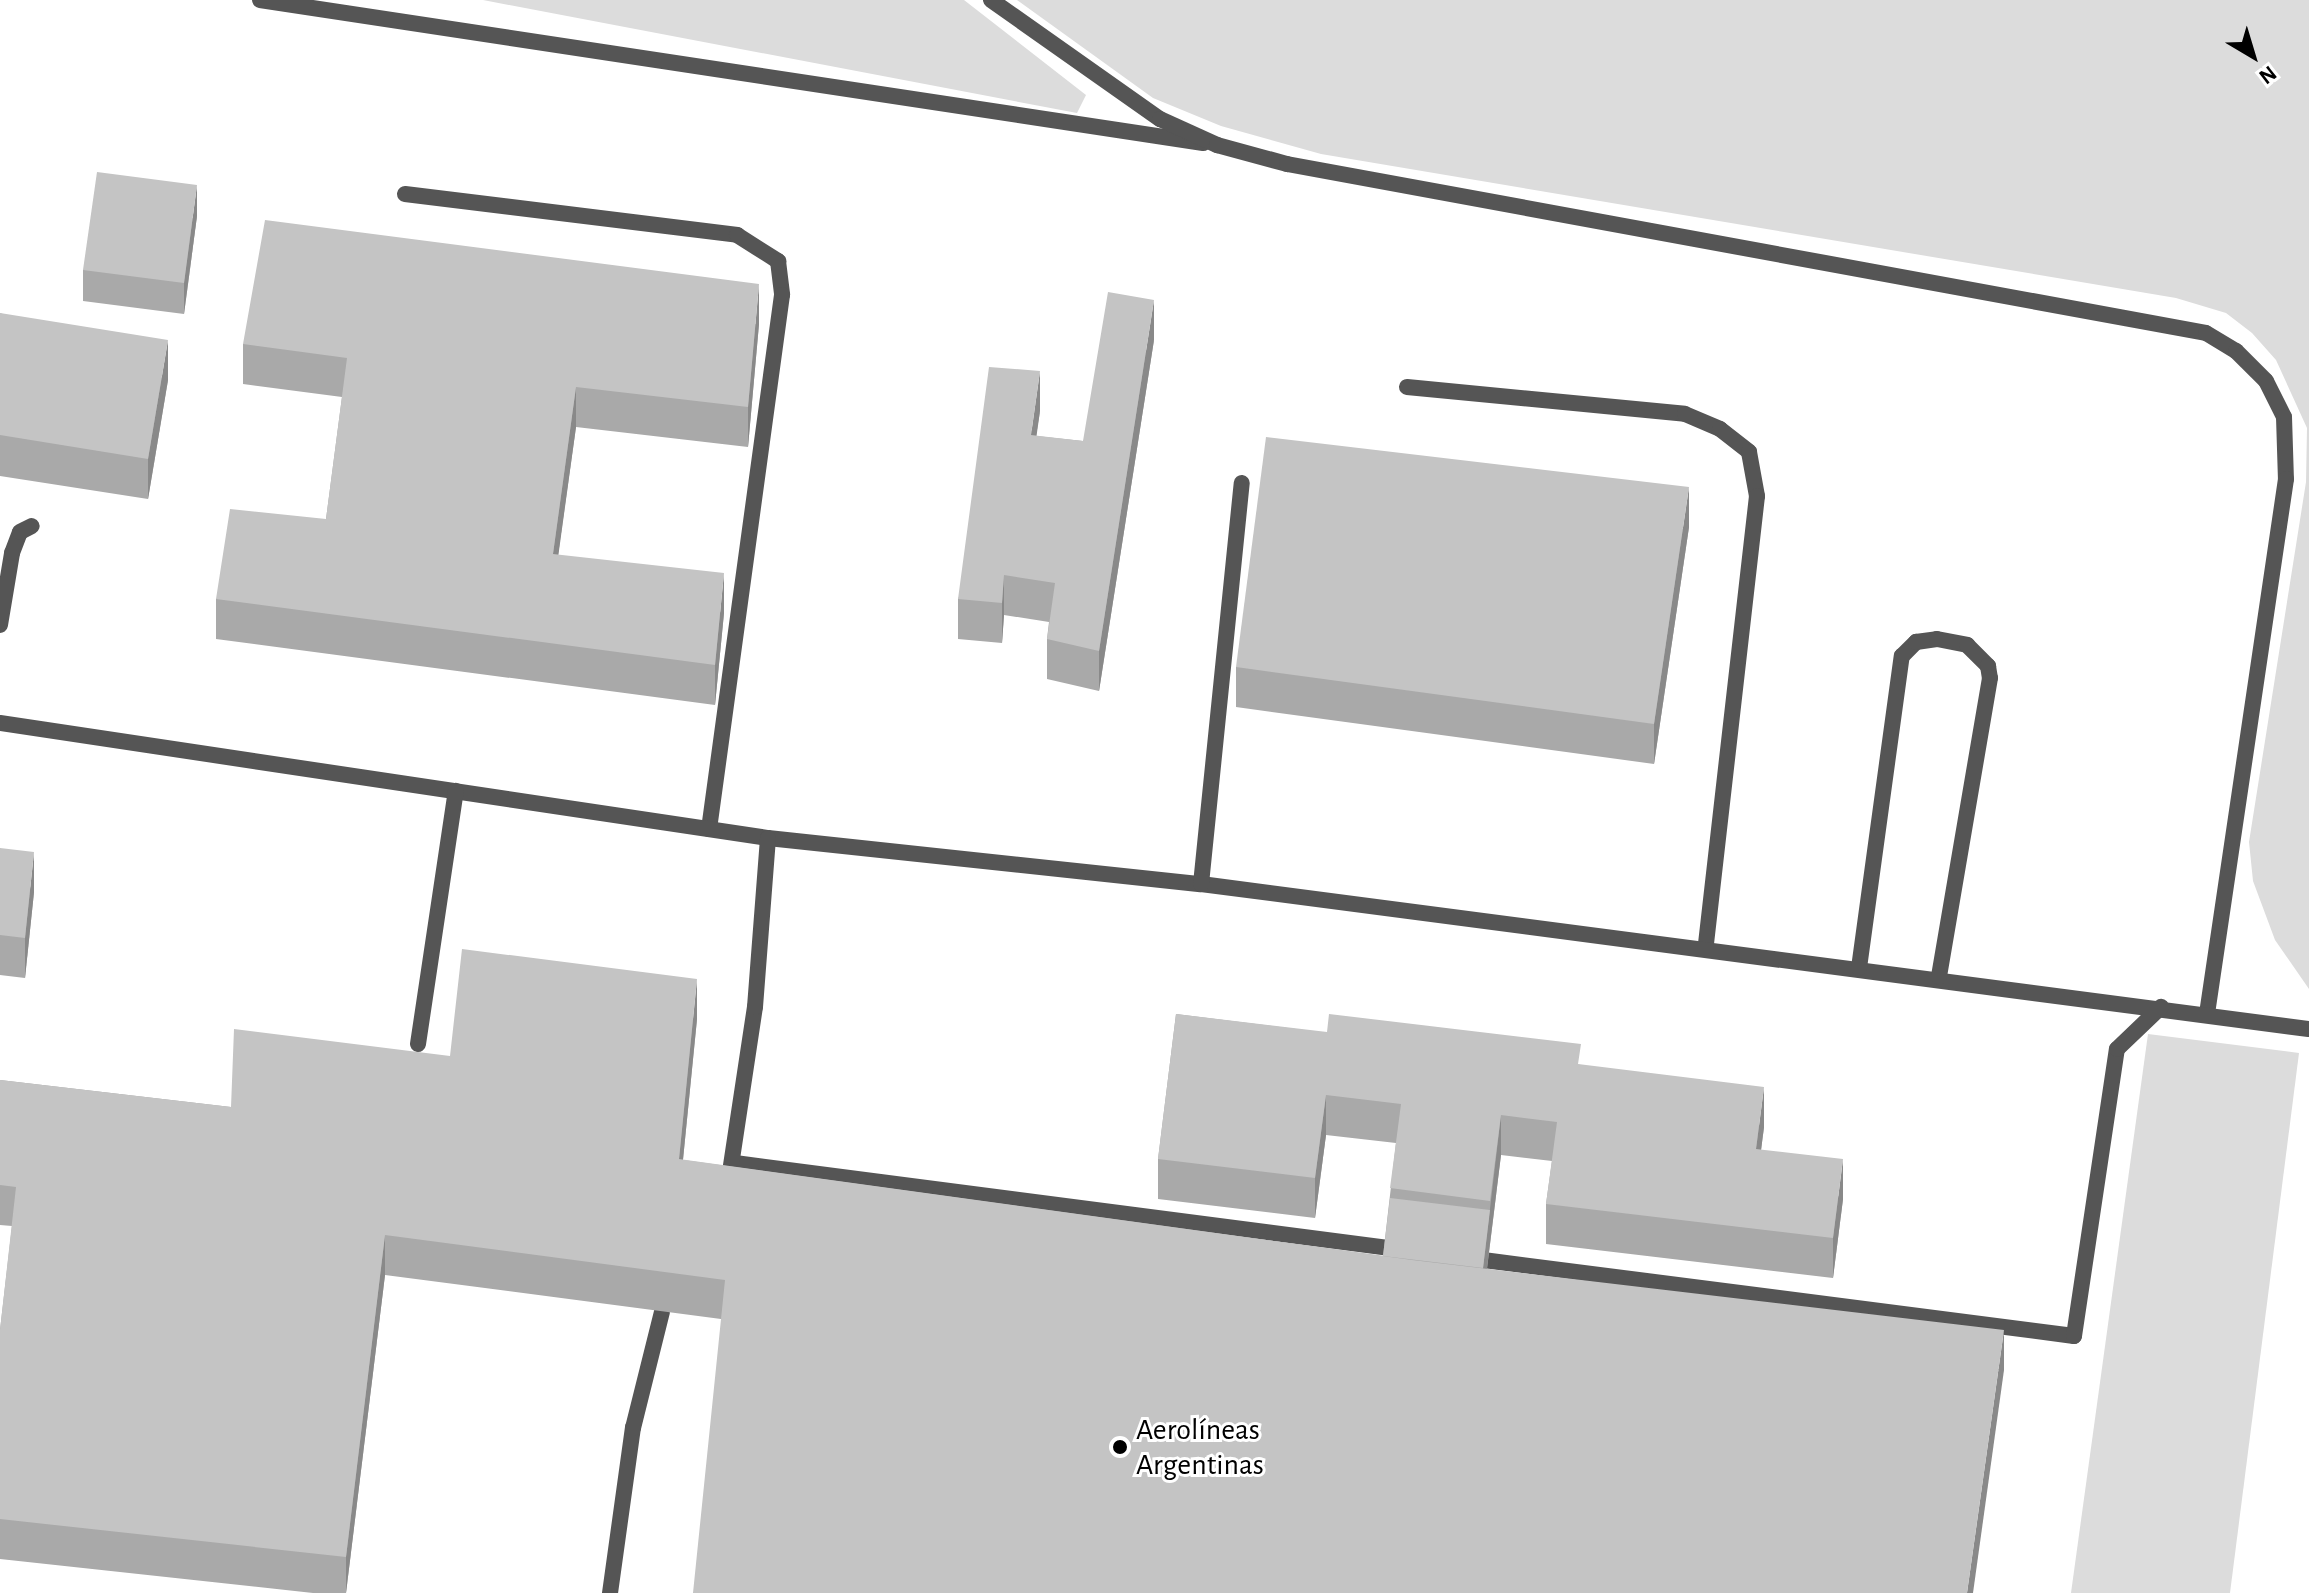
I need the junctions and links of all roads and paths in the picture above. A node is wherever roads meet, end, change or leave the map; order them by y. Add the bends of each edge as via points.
1 (260, 0) edge
2 (991, 0) edge
3 (1217, 145) junction
4 (405, 194) dead end
5 (1407, 387) dead end
6 (1242, 483) dead end
7 (32, 526) dead end
8 (0, 625) edge
9 (0, 723) edge
10 (456, 791) junction
11 (709, 829) junction
12 (768, 838) junction
13 (1201, 884) junction
14 (1706, 947) junction
15 (1859, 968) junction
16 (1939, 977) junction
17 (2161, 1007) junction
18 (2207, 1014) junction
19 (2309, 1029) edge
20 (418, 1044) dead end
21 (735, 1163) junction
22 (719, 1190) edge
23 (662, 1312) dead end
24 (610, 1593) edge

1 - 3 lane
2 - 3 lane via 1147,110
3 - 18 lane via 1287,164 2206,333 2236,351 2266,381 2284,417 2286,479
4 - 11 lane via 737,235 778,261 782,295
5 - 14 lane via 1685,414 1720,429 1749,452 1757,496
6 - 13 lane
7 - 8 lane via 20,532 12,553
9 - 10 lane
10 - 11 lane
10 - 20 lane
11 - 12 lane
12 - 13 lane
12 - 21 lane
13 - 14 lane
14 - 15 lane
15 - 16 lane
15 - 16 lane via 1902,656 1916,642 1937,639 1967,645 1988,666 1990,678
16 - 17 lane
17 - 18 lane
17 - 21 lane via 2117,1049 2074,1336
18 - 19 lane
21 - 22 lane
23 - 24 lane via 633,1428

